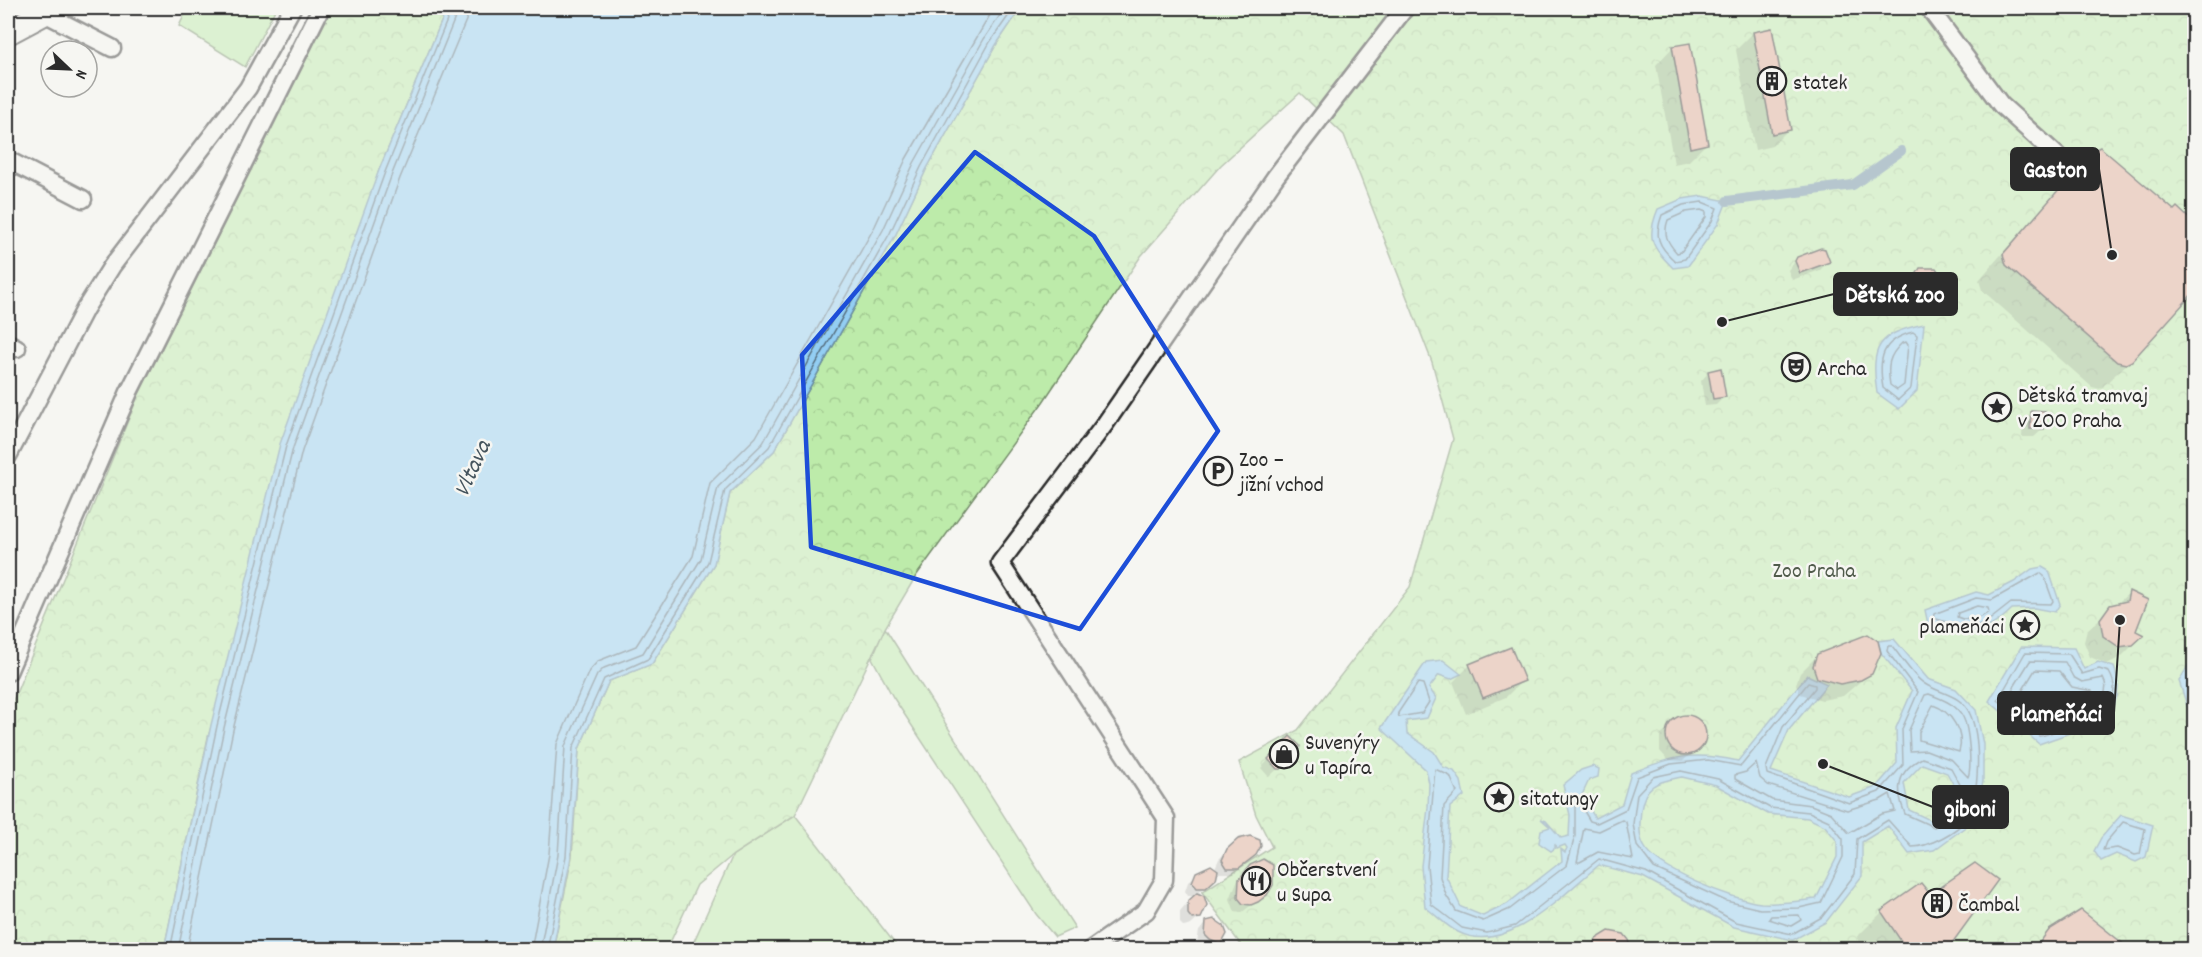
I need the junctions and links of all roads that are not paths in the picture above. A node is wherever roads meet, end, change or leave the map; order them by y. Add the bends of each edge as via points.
1 (291, 8) edge
2 (321, 8) edge
3 (1405, 8) edge
4 (1929, 8) edge
5 (43, 9) edge
6 (8, 32) edge
7 (112, 48) dead end
8 (8, 160) edge
9 (2073, 170) dead end
10 (83, 199) dead end
11 (8, 453) edge
12 (8, 672) edge
13 (1090, 950) edge

1 - 11 lane via 248,88 112,266
2 - 12 lane via 129,392
3 - 13 lane via 1276,176 1105,424 1000,563 1166,818 1164,880 1146,911
4 - 9 lane via 2001,105
5 - 6 street
5 - 7 lane
8 - 10 lane

